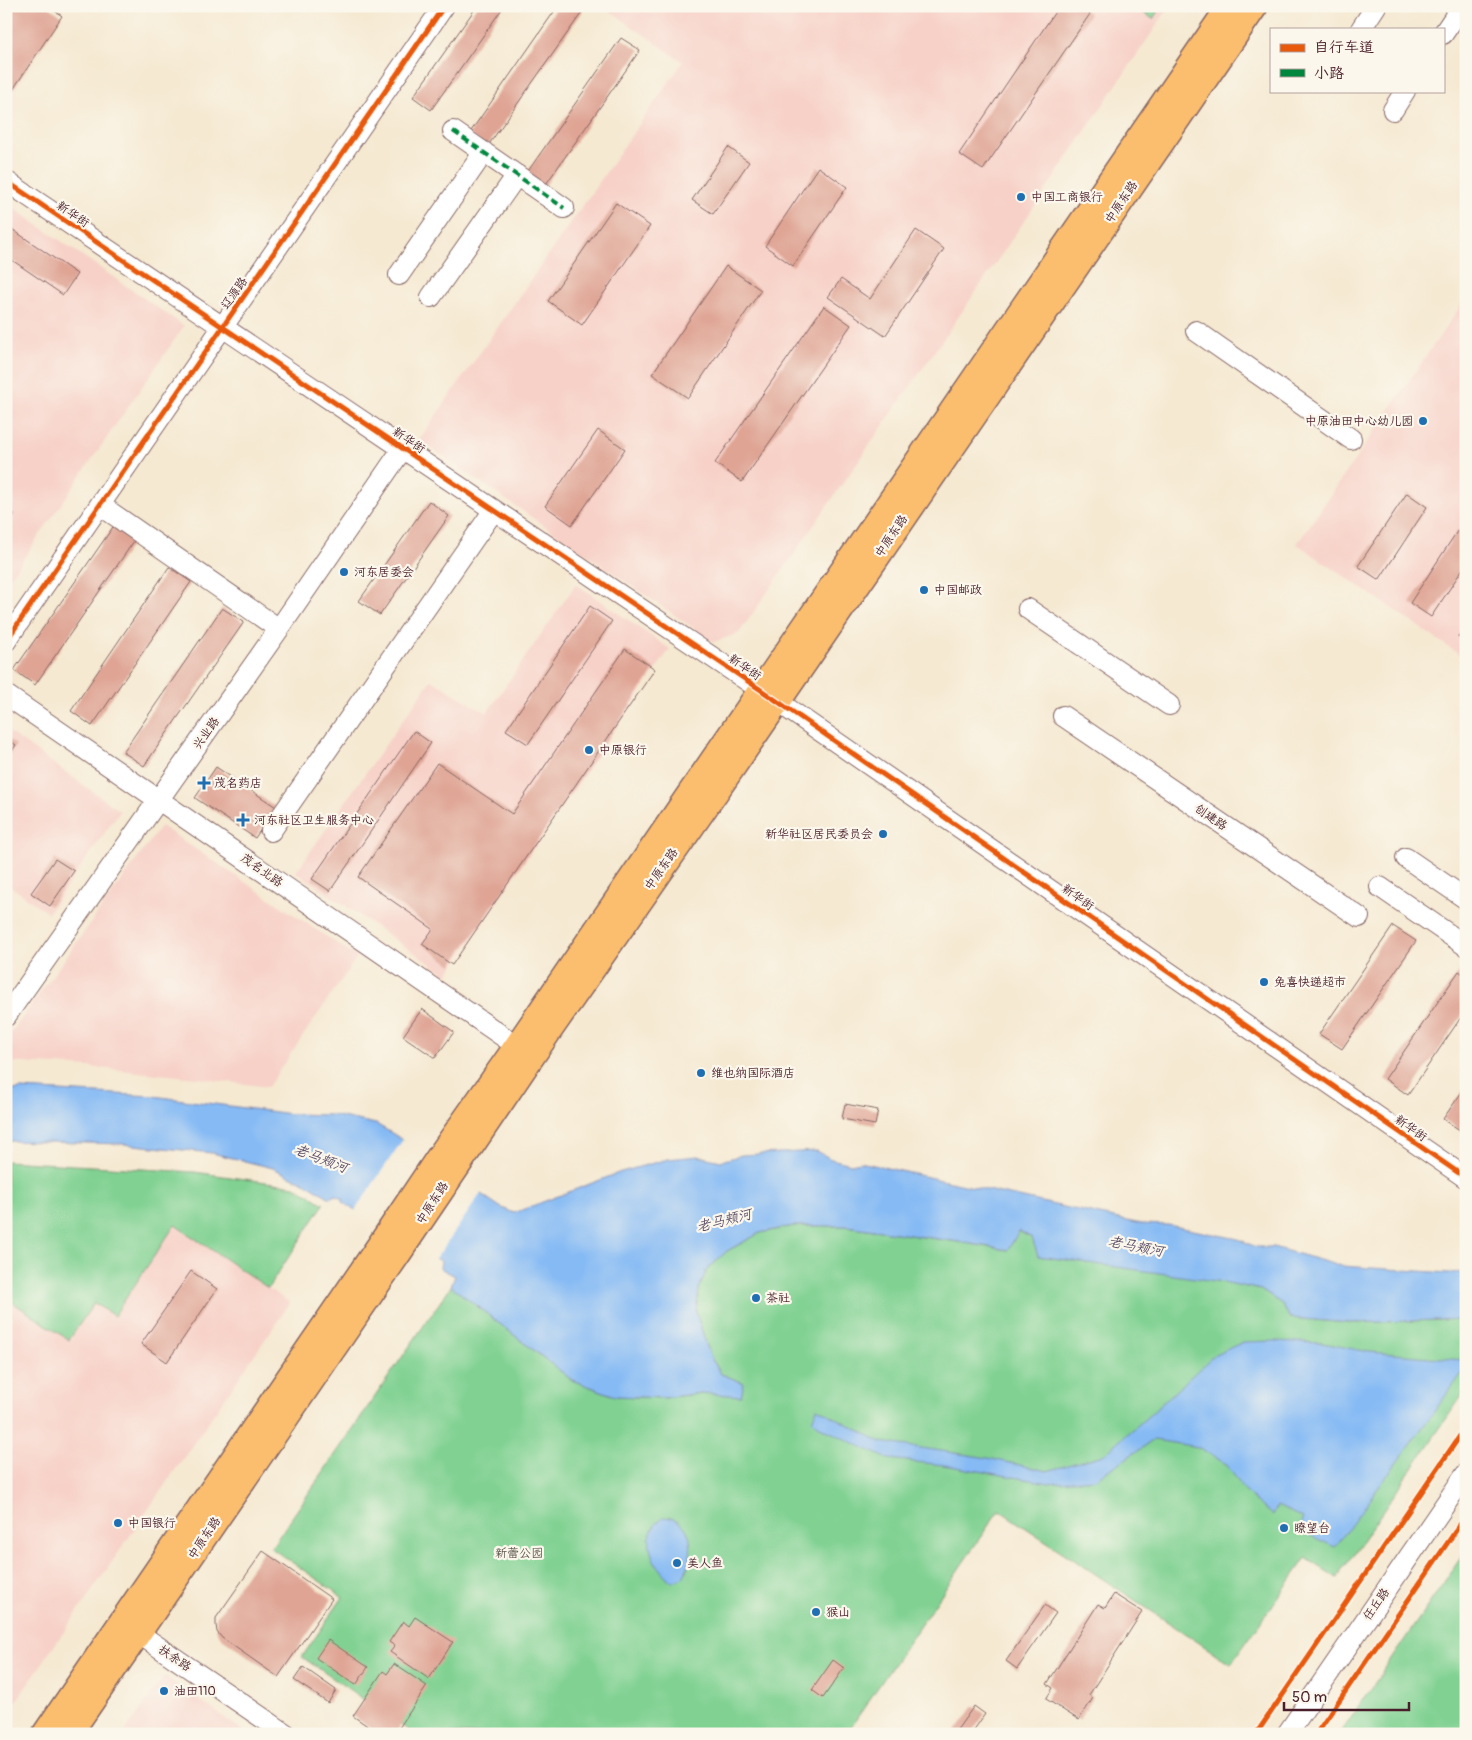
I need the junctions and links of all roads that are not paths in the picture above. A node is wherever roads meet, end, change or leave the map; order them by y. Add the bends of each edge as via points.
1 (444, 6) edge
2 (1230, 6) edge
3 (1256, 6) edge
4 (1376, 6) edge
5 (1462, 6) edge
6 (1362, 28) edge
7 (1444, 33) edge
8 (1404, 92) edge
9 (1392, 110) dead end
10 (453, 131) dead end
11 (484, 152) junction
12 (517, 175) junction
13 (6, 181) edge
14 (564, 208) dead end
15 (399, 274) dead end
16 (432, 297) dead end
17 (223, 327) junction
18 (1196, 331) dead end
19 (1351, 439) dead end
20 (403, 448) junction
21 (100, 506) junction
22 (494, 510) junction
23 (1028, 609) dead end
24 (279, 629) junction
25 (6, 641) edge
26 (6, 695) edge
27 (769, 696) junction
28 (1169, 705) dead end
29 (1063, 716) dead end
30 (159, 799) junction
31 (271, 831) dead end
32 (1406, 858) dead end
33 (1380, 887) dead end
34 (1466, 899) edge
35 (1359, 917) dead end
36 (1466, 946) edge
37 (6, 1016) edge
38 (517, 1046) junction
39 (447, 1162) junction
40 (1466, 1178) edge
41 (392, 1245) junction
42 (1466, 1474) edge
43 (138, 1633) junction
44 (45, 1734) edge
45 (69, 1734) edge
46 (286, 1734) edge
47 (1287, 1734) edge

1 - 17 street, 辽源路
2 - 27 main road, 中原东路
3 - 27 main road, 中原东路
4 - 6 street
5 - 7 street
8 - 9 street
10 - 11 street
11 - 12 street
11 - 15 street
12 - 14 street
12 - 16 street
13 - 17 street, 新华街
17 - 20 street, 新华街
17 - 21 street, 辽源路
18 - 19 street
20 - 22 street, 新华街
20 - 24 street, 兴业路
21 - 24 street
21 - 25 street, 辽源路
22 - 27 street, 新华街
22 - 31 street
23 - 28 street
24 - 30 street, 兴业路
26 - 30 street, 茂名北路
27 - 38 main road, 中原东路
27 - 39 main road, 中原东路
27 - 40 street, 新华街
29 - 35 street, 创建路
30 - 37 street, 兴业路
30 - 38 street, 茂名北路
32 - 34 street
33 - 36 street
38 - 39 main road, 中原东路
39 - 41 main road, 中原东路
41 - 43 main road, 中原东路
41 - 44 main road, 中原东路
42 - 47 street, 任丘路
43 - 45 main road, 中原东路
43 - 46 street, 扶余路

